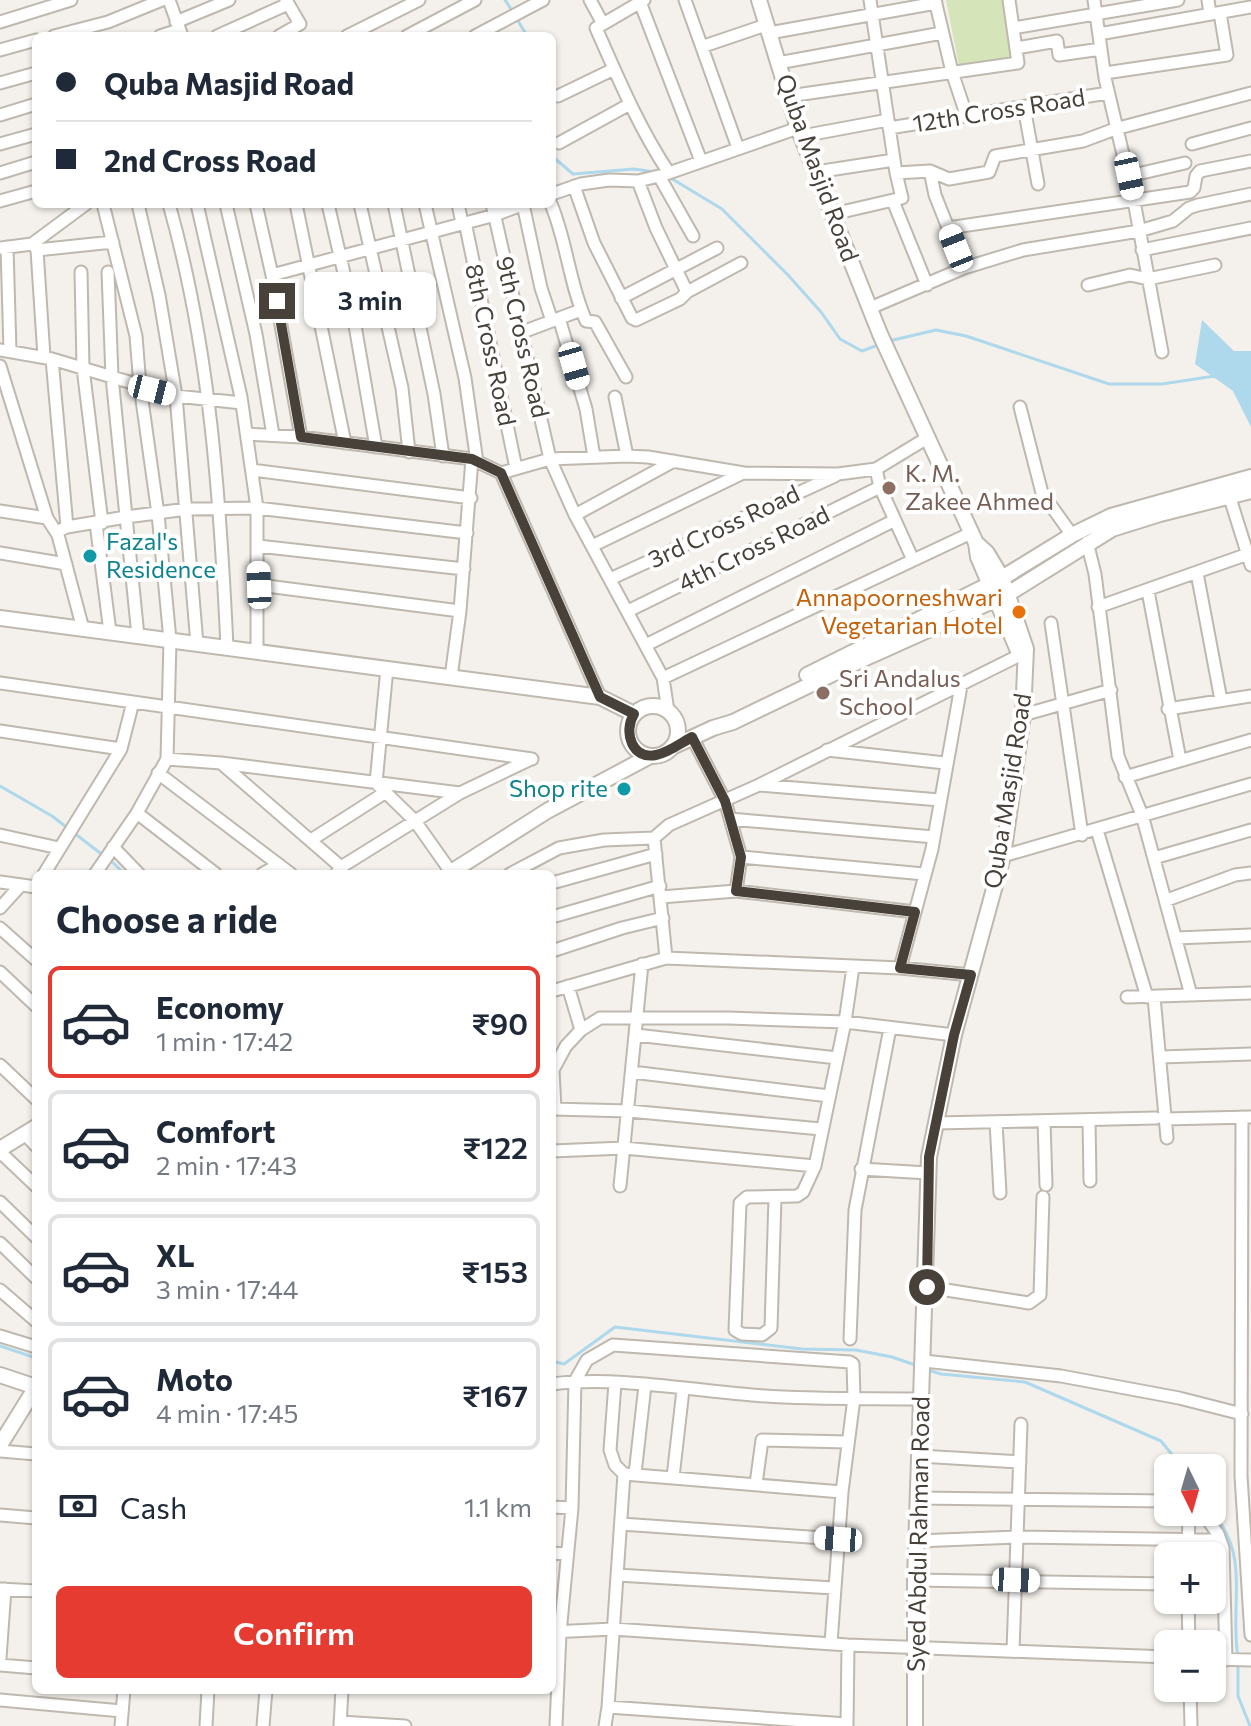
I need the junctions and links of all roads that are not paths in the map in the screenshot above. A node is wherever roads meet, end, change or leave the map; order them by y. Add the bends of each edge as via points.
1 (71, 0) edge
2 (162, 0) edge
3 (169, 0) edge
4 (229, 0) edge
5 (419, 0) edge
6 (475, 0) edge
7 (543, 0) edge
8 (590, 0) edge
9 (685, 0) edge
10 (759, 0) edge
11 (870, 0) edge
12 (1009, 0) edge
13 (1094, 0) edge
14 (1178, 0) edge
15 (1208, 0) edge
16 (642, 1) edge
17 (936, 1) edge
18 (287, 2) edge
19 (1251, 7) edge
20 (872, 13) junction
21 (1096, 14) junction
22 (1215, 14) junction
23 (0, 22) edge
24 (603, 24) junction
25 (1013, 28) junction
26 (767, 29) junction
27 (179, 30) edge
28 (69, 32) edge
29 (225, 32) edge
30 (286, 32) edge
31 (355, 32) edge
32 (415, 32) edge
33 (483, 32) edge
34 (942, 33) junction
35 (1099, 34) junction
36 (32, 41) edge
37 (704, 46) junction
38 (877, 46) junction
39 (1016, 48) junction
40 (1101, 49) junction
41 (0, 50) edge
42 (778, 63) junction
43 (614, 69) junction
44 (952, 72) junction
45 (1105, 73) junction
46 (32, 74) edge
47 (882, 81) junction
48 (0, 83) edge
49 (1108, 93) junction
50 (1251, 93) edge
51 (558, 96) dead end
52 (789, 96) junction
53 (630, 104) junction
54 (32, 105) edge
55 (1024, 107) junction
56 (0, 115) edge
57 (967, 117) junction
58 (888, 124) junction
59 (1251, 128) edge
60 (1115, 129) junction
61 (800, 132) junction
62 (32, 135) edge
63 (559, 143) dead end
64 (0, 144) edge
65 (1192, 144) dead end
66 (738, 148) junction
67 (1032, 150) junction
68 (894, 160) junction
69 (701, 161) junction
70 (1251, 161) edge
71 (32, 163) edge
72 (1185, 163) dead end
73 (930, 171) junction
74 (816, 172) junction
75 (0, 173) edge
76 (896, 173) junction
77 (665, 174) junction
78 (1129, 176) junction
79 (638, 181) junction
80 (1038, 184) dead end
81 (574, 186) junction
82 (32, 192) edge
83 (556, 193) edge
84 (1251, 194) edge
85 (0, 201) edge
86 (893, 201) junction
87 (1134, 201) junction
88 (81, 208) edge
89 (104, 208) edge
90 (139, 208) edge
91 (170, 208) edge
92 (198, 208) edge
93 (227, 208) edge
94 (257, 208) edge
95 (297, 208) edge
96 (329, 208) edge
97 (361, 208) edge
98 (395, 208) edge
99 (426, 208) edge
100 (459, 208) edge
101 (524, 208) edge
102 (553, 208) edge
103 (493, 209) edge
104 (833, 214) junction
105 (464, 223) junction
106 (948, 228) junction
107 (1251, 228) edge
108 (431, 231) junction
109 (1139, 231) junction
110 (693, 236) dead end
111 (400, 240) junction
112 (113, 242) junction
113 (34, 247) junction
114 (372, 247) junction
115 (3, 248) edge
116 (717, 248) dead end
117 (1142, 250) junction
118 (339, 257) junction
119 (741, 263) dead end
120 (1215, 265) dead end
121 (309, 267) junction
122 (964, 268) junction
123 (675, 270) junction
124 (81, 272) dead end
125 (108, 272) dead end
126 (272, 275) junction
127 (1148, 279) junction
128 (927, 285) junction
129 (1088, 285) dead end
130 (687, 292) junction
131 (621, 298) junction
132 (870, 308) junction
133 (581, 310) junction
134 (555, 320) junction
135 (520, 333) junction
136 (5, 351) edge
137 (1162, 352) dead end
138 (48, 358) junction
139 (0, 366) edge
140 (83, 368) junction
141 (112, 377) junction
142 (626, 377) dead end
143 (140, 386) junction
144 (176, 396) junction
145 (615, 397) dead end
146 (210, 400) junction
147 (242, 403) junction
148 (1020, 407) dead end
149 (247, 434) junction
150 (273, 435) junction
151 (301, 437) junction
152 (927, 438) junction
153 (345, 443) junction
154 (376, 447) junction
155 (409, 452) junction
156 (443, 456) junction
157 (627, 456) junction
158 (594, 457) junction
159 (550, 459) junction
160 (475, 461) junction
161 (674, 461) junction
162 (516, 468) junction
163 (876, 469) junction
164 (252, 470) junction
165 (501, 473) junction
166 (744, 473) junction
167 (838, 474) junction
168 (1251, 477) edge
169 (880, 487) junction
170 (1251, 491) edge
171 (1229, 495) junction
172 (471, 498) junction
173 (257, 508) junction
174 (187, 509) junction
175 (221, 509) junction
176 (0, 511) edge
177 (158, 514) junction
178 (575, 515) junction
179 (126, 517) junction
180 (47, 518) junction
181 (895, 520) junction
182 (99, 523) junction
183 (61, 530) junction
184 (467, 533) junction
185 (1072, 535) junction
186 (973, 538) junction
187 (1087, 542) junction
188 (258, 546) junction
189 (592, 546) junction
190 (0, 553) edge
191 (913, 560) junction
192 (1250, 560) edge
193 (66, 564) junction
194 (464, 569) junction
195 (1197, 573) junction
196 (610, 579) junction
197 (996, 581) junction
198 (259, 585) junction
199 (1148, 591) junction
200 (1002, 596) junction
201 (1098, 607) junction
202 (460, 611) junction
203 (628, 611) junction
204 (0, 618) edge
205 (1051, 623) dead end
206 (83, 629) junction
207 (110, 632) junction
208 (138, 636) junction
209 (170, 640) junction
210 (197, 644) junction
211 (646, 645) junction
212 (227, 647) junction
213 (257, 651) junction
214 (1023, 659) junction
215 (387, 668) junction
216 (451, 677) junction
217 (663, 678) junction
218 (0, 683) edge
219 (961, 686) junction
220 (1111, 690) junction
221 (1251, 696) edge
222 (600, 697) junction
223 (1221, 700) junction
224 (133, 702) junction
225 (1062, 702) junction
226 (169, 706) junction
227 (1168, 709) junction
228 (668, 711) junction
229 (634, 714) junction
230 (1023, 715) junction
231 (713, 728) junction
232 (0, 731) edge
233 (382, 736) junction
234 (692, 737) junction
235 (1251, 740) edge
236 (672, 747) junction
237 (121, 749) junction
238 (826, 750) junction
239 (650, 756) junction
240 (167, 759) junction
241 (1180, 760) junction
242 (221, 763) junction
243 (945, 763) junction
244 (158, 773) junction
245 (1125, 777) junction
246 (376, 783) junction
247 (1251, 784) edge
248 (759, 785) junction
249 (386, 792) junction
250 (460, 793) junction
251 (940, 800) junction
252 (725, 801) junction
253 (137, 813) junction
254 (1142, 815) junction
255 (730, 819) junction
256 (415, 821) junction
257 (1097, 830) junction
258 (1251, 830) edge
259 (0, 835) edge
260 (1082, 835) junction
261 (934, 837) junction
262 (654, 838) junction
263 (311, 840) junction
264 (62, 844) junction
265 (113, 847) junction
266 (656, 854) junction
267 (1003, 856) junction
268 (741, 857) junction
269 (1154, 858) junction
270 (278, 865) junction
271 (46, 870) edge
272 (98, 870) edge
273 (135, 870) edge
274 (211, 870) edge
275 (269, 870) edge
276 (285, 870) edge
277 (338, 870) edge
278 (448, 870) edge
279 (455, 870) edge
280 (518, 870) edge
281 (1251, 873) edge
282 (924, 874) junction
283 (0, 882) edge
284 (556, 882) edge
285 (20, 886) junction
286 (32, 887) edge
287 (736, 891) junction
288 (660, 892) junction
289 (1167, 900) junction
290 (0, 908) edge
291 (915, 912) junction
292 (556, 916) edge
293 (663, 918) junction
294 (0, 928) edge
295 (1251, 935) edge
296 (1176, 938) junction
297 (556, 950) edge
298 (32, 956) edge
299 (666, 958) junction
300 (642, 964) junction
301 (853, 967) junction
302 (900, 968) junction
303 (0, 972) edge
304 (971, 975) junction
305 (568, 986) junction
306 (556, 990) edge
307 (1251, 993) edge
308 (1191, 995) junction
309 (1127, 997) dead end
310 (1151, 997) junction
311 (32, 1002) edge
312 (638, 1016) junction
313 (845, 1022) junction
314 (890, 1028) junction
315 (581, 1030) junction
316 (636, 1035) junction
317 (954, 1035) junction
318 (1251, 1054) edge
319 (1161, 1057) junction
320 (837, 1058) junction
321 (556, 1064) edge
322 (0, 1065) edge
323 (632, 1072) junction
324 (32, 1095) edge
325 (829, 1096) junction
326 (556, 1109) edge
327 (629, 1111) junction
328 (1246, 1117) edge
329 (1160, 1118) junction
330 (1089, 1120) junction
331 (1044, 1121) junction
332 (996, 1122) junction
333 (936, 1123) junction
334 (821, 1129) junction
335 (30, 1131) edge
336 (1167, 1138) dead end
337 (624, 1148) junction
338 (1, 1149) edge
339 (556, 1151) edge
340 (815, 1166) junction
341 (861, 1169) junction
342 (928, 1173) junction
343 (1090, 1181) dead end
344 (32, 1182) edge
345 (620, 1186) dead end
346 (1000, 1193) dead end
347 (775, 1198) junction
348 (0, 1202) edge
349 (32, 1233) edge
350 (0, 1243) edge
351 (32, 1274) edge
352 (927, 1287) junction
353 (0, 1290) edge
354 (1246, 1302) edge
355 (32, 1318) edge
356 (0, 1336) edge
357 (850, 1339) dead end
358 (924, 1343) joint
359 (32, 1346) edge
360 (924, 1361) junction
361 (0, 1375) edge
362 (575, 1381) junction
363 (556, 1383) edge
364 (615, 1383) junction
365 (645, 1385) junction
366 (32, 1386) edge
367 (683, 1390) junction
368 (923, 1393) junction
369 (32, 1394) edge
370 (854, 1398) junction
371 (1242, 1414) junction
372 (1021, 1424) dead end
373 (848, 1442) junction
374 (0, 1448) edge
375 (32, 1453) edge
376 (920, 1456) junction
377 (1020, 1462) junction
378 (630, 1474) junction
379 (673, 1477) junction
380 (756, 1484) junction
381 (842, 1492) junction
382 (917, 1498) junction
383 (1019, 1499) junction
384 (1154, 1501) edge
385 (556, 1507) edge
386 (572, 1508) junction
387 (0, 1515) edge
388 (32, 1518) edge
389 (621, 1524) junction
390 (1188, 1526) edge
391 (1211, 1526) edge
392 (1017, 1537) junction
393 (838, 1539) junction
394 (1188, 1539) junction
395 (1220, 1540) joint
396 (917, 1541) junction
397 (556, 1553) edge
398 (567, 1554) junction
399 (1249, 1574) edge
400 (617, 1575) junction
401 (915, 1580) junction
402 (1016, 1580) junction
403 (1154, 1584) edge
404 (834, 1588) junction
405 (2, 1589) edge
406 (32, 1591) edge
407 (1226, 1614) edge
408 (1250, 1620) edge
409 (613, 1629) junction
410 (556, 1632) edge
411 (1251, 1635) edge
412 (831, 1643) junction
413 (848, 1645) junction
414 (915, 1647) junction
415 (1013, 1651) junction
416 (1154, 1656) edge
417 (0, 1658) edge
418 (1239, 1660) edge
419 (0, 1665) edge
420 (32, 1668) edge
421 (124, 1694) edge
422 (208, 1694) edge
423 (266, 1694) edge
424 (342, 1694) edge
425 (0, 1700) edge
426 (1190, 1702) edge
427 (608, 1707) junction
428 (122, 1711) junction
429 (340, 1724) edge
430 (847, 1725) edge
431 (121, 1726) edge
432 (206, 1726) edge
433 (263, 1726) edge
434 (405, 1726) edge
435 (556, 1726) edge
436 (605, 1726) edge
437 (915, 1726) edge
438 (1191, 1726) edge

1 - 23 street
2 - 28 street
3 - 27 street
4 - 27 street
5 - 31 street
6 - 32 street
7 - 33 street
8 - 24 street
9 - 37 street
10 - 26 street, Quba Masjid Road
11 - 20 street
12 - 25 street
13 - 21 street
14 - 21 street
15 - 22 street
16 - 24 street
16 - 69 street
17 - 20 street
17 - 34 street
18 - 29 street
18 - 30 street via 300,24
19 - 22 street
20 - 26 street
20 - 38 street
21 - 25 street
21 - 35 street
22 - 35 street
22 - 45 street via 1227,55
24 - 43 street via 596,28
25 - 39 street
26 - 37 street
26 - 42 street, Quba Masjid Road
34 - 38 street
34 - 44 street
35 - 40 street
36 - 41 street
37 - 66 street
38 - 42 street
38 - 47 street
39 - 40 street via 1057,41 1059,55
39 - 44 street via 1018,63
40 - 45 street
42 - 52 street, Quba Masjid Road
43 - 51 street
43 - 53 street
44 - 47 street
44 - 57 street
45 - 49 street
46 - 48 street
47 - 52 street
47 - 58 street
49 - 55 street, 12th Cross Road
49 - 60 street
50 - 60 street
52 - 61 street, Quba Masjid Road
53 - 63 street
53 - 77 street
54 - 56 street
55 - 57 street, 12th Cross Road
55 - 67 street
57 - 58 street, 12th Cross Road
58 - 61 street, 12th Cross Road
58 - 68 street
59 - 65 street
60 - 67 street
60 - 78 street
61 - 66 street, 12th Cross Road
61 - 74 street, Quba Masjid Road
62 - 64 street
66 - 69 street, 12th Cross Road
67 - 73 street via 995,156 989,172 949,179
67 - 80 street
68 - 74 street
68 - 76 street
69 - 77 street, 12th Cross Road
70 - 87 street via 1197,173 1190,192
71 - 75 street
72 - 78 street
73 - 76 street
73 - 106 street
74 - 104 street, Quba Masjid Road
76 - 86 street via 902,198
77 - 79 street, 12th Cross Road
77 - 110 street
78 - 87 street
79 - 81 street, 12th Cross Road
79 - 123 street
81 - 83 street, 12th Cross Road
81 - 131 street
82 - 85 street
84 - 109 street via 1198,205 1173,221
86 - 104 street
86 - 128 street
87 - 106 street
87 - 109 street
88 - 113 street
89 - 112 street
90 - 144 street
91 - 146 street via 190,283
92 - 147 street
93 - 150 street
94 - 126 street
95 - 121 street
96 - 118 street
97 - 114 street
98 - 111 street
99 - 108 street
100 - 105 street, 8th Cross Road
101 - 134 street via 541,288
102 - 133 street
103 - 105 street
103 - 135 street, 9th Cross Road
104 - 132 street, Quba Masjid Road
105 - 108 street
105 - 162 street, 8th Cross Road
106 - 122 street
107 - 117 street
108 - 111 street
108 - 160 street via 465,378
109 - 117 street
109 - 122 street via 1023,250
111 - 114 street
111 - 156 street
112 - 113 street
112 - 143 street via 136,336
113 - 115 street
113 - 138 street
114 - 118 street
114 - 155 street via 402,388
115 - 136 street
116 - 123 street
117 - 127 street
118 - 121 street
118 - 154 street
119 - 130 street
120 - 127 street
121 - 126 street
121 - 153 street
122 - 128 street
123 - 130 street
123 - 131 street
124 - 140 street
125 - 141 street
126 - 151 street
127 - 129 street via 1130,275
127 - 137 street
128 - 132 street
130 - 131 street via 636,320
132 - 152 street, Quba Masjid Road
133 - 134 street
133 - 142 street via 586,321 595,322
134 - 135 street
134 - 158 street via 586,409
135 - 159 street, 9th Cross Road
136 - 138 street
138 - 140 street
138 - 183 street
139 - 180 street
140 - 141 street
140 - 182 street
141 - 143 street
141 - 179 street
143 - 144 street
143 - 177 street
144 - 146 street
144 - 174 street
145 - 157 street
146 - 147 street
146 - 175 street
147 - 149 street
148 - 185 street via 1042,493
149 - 150 street
149 - 164 street
150 - 151 street
151 - 153 street
152 - 163 street
152 - 186 street, Quba Masjid Road
153 - 154 street
154 - 155 street
155 - 156 street
156 - 160 street
157 - 158 street
157 - 161 street
158 - 159 street
159 - 162 street
159 - 178 street, 9th Cross Road
160 - 165 street
160 - 172 street
161 - 166 street
161 - 178 street
162 - 165 street
163 - 167 street
163 - 169 street
164 - 172 street
164 - 173 street
165 - 222 street
166 - 167 street
166 - 189 street
167 - 196 street, 3rd Cross Road
168 - 185 street via 1111,516
169 - 181 street
169 - 203 street, 4th Cross Road
170 - 171 street
171 - 187 street via 1112,529
171 - 192 street
172 - 184 street
173 - 175 street
173 - 184 street
173 - 188 street
174 - 175 street
174 - 177 street
174 - 210 street
175 - 212 street
176 - 180 street
177 - 179 street
177 - 209 street
178 - 189 street, 9th Cross Road
179 - 182 street
179 - 208 street
180 - 183 street
181 - 191 street
181 - 211 street
182 - 183 street
182 - 207 street
183 - 193 street
184 - 194 street
185 - 197 street
186 - 191 street
186 - 197 street, Quba Masjid Road via 978,557
187 - 200 street
187 - 201 street
188 - 194 street
188 - 198 street
189 - 196 street, 9th Cross Road
190 - 193 street
191 - 217 street
192 - 195 street
193 - 206 street
194 - 202 street
195 - 199 street
195 - 223 street
196 - 203 street, 9th Cross Road
197 - 200 street, Quba Masjid Road
197 - 231 street via 730,714
198 - 202 street
198 - 213 street
199 - 201 street
199 - 227 street
200 - 214 street, Quba Masjid Road via 1026,649
200 - 231 street
201 - 220 street
202 - 216 street
203 - 211 street, 9th Cross Road
204 - 206 street
205 - 225 street
206 - 207 street
207 - 208 street
208 - 209 street
209 - 210 street
209 - 226 street
210 - 212 street
211 - 217 street, 9th Cross Road
212 - 213 street
213 - 215 street
214 - 219 street
214 - 230 street, Quba Masjid Road
215 - 216 street
215 - 233 street
216 - 222 street
217 - 228 street, 9th Cross Road
218 - 224 street
219 - 238 street
219 - 243 street
220 - 225 street
220 - 245 street
221 - 223 street
222 - 229 street
223 - 227 street
224 - 226 street
224 - 237 street
225 - 230 street
225 - 260 street
226 - 233 street
226 - 240 street
227 - 241 street
228 - 229 street via 646,706
228 - 236 street via 677,724
229 - 239 street via 628,728 631,743
230 - 267 street, Quba Masjid Road
231 - 234 street
232 - 237 street
233 - 246 street
233 - 250 street via 532,759
234 - 236 street
234 - 252 street
235 - 241 street
236 - 239 street
237 - 264 street
238 - 243 street
238 - 248 street
239 - 279 street via 537,817
240 - 242 street
240 - 244 street
241 - 245 street
242 - 246 street
242 - 263 street
243 - 251 street
244 - 253 street
244 - 270 street
245 - 254 street
246 - 249 street
246 - 250 street
247 - 254 street
248 - 251 street
248 - 252 street
249 - 256 street
249 - 263 street
250 - 256 street
251 - 261 street
252 - 255 street
252 - 262 street via 669,825
253 - 265 street
253 - 274 street
254 - 257 street
254 - 269 street
255 - 261 street
255 - 268 street
256 - 277 street
256 - 278 street
257 - 260 street
257 - 310 street
258 - 269 street
259 - 264 street
260 - 267 street
261 - 282 street
262 - 266 street
262 - 280 street via 559,848
263 - 277 street
264 - 271 street
265 - 272 street
265 - 273 street
266 - 284 street
266 - 288 street
267 - 304 street, Quba Masjid Road
268 - 282 street
268 - 287 street
269 - 289 street
270 - 275 street
270 - 276 street
281 - 289 street
282 - 291 street
283 - 285 street
285 - 286 street
285 - 290 street
287 - 288 street
287 - 291 street
288 - 292 street
288 - 293 street
289 - 296 street
291 - 302 street
293 - 297 street
293 - 299 street
294 - 298 street
295 - 296 street
296 - 308 street
299 - 300 street
299 - 301 street
300 - 305 street
300 - 312 street
301 - 302 street
301 - 313 street
302 - 304 street
303 - 311 street
304 - 317 street, Quba Masjid Road
305 - 306 street
305 - 315 street
307 - 308 street
308 - 310 street
309 - 310 street
310 - 319 street
312 - 313 street
312 - 315 street via 600,1018
312 - 316 street
313 - 314 street
313 - 320 street
314 - 317 street
314 - 341 street
315 - 321 street
316 - 320 street
316 - 323 street
317 - 333 street, Quba Masjid Road
318 - 319 street
319 - 329 street
320 - 325 street
322 - 324 street
323 - 325 street
323 - 327 street
325 - 334 street
326 - 327 street
327 - 334 street
327 - 337 street
328 - 329 street
328 - 354 street
329 - 330 street
329 - 336 street
330 - 331 street
330 - 343 street
331 - 332 street
331 - 352 street via 1040,1295 1029,1303
332 - 333 street
332 - 346 street
333 - 342 street, Quba Masjid Road
334 - 340 street
335 - 338 street
337 - 339 street
337 - 340 street
337 - 345 street
338 - 344 street
340 - 347 street via 800,1194
341 - 342 street
341 - 357 street
342 - 352 street, Quba Masjid Road
347 - 347 street via 771,1328 762,1335 739,1334 735,1330 740,1203 747,1197
348 - 349 street
350 - 351 street
352 - 358 street, Quba Masjid Road
353 - 355 street
354 - 371 street
356 - 359 street
358 - 360 street, Syed Abdul Rahman Road
360 - 368 street, Syed Abdul Rahman Road
360 - 371 street via 1061,1376
361 - 366 street
362 - 363 street
362 - 364 street
362 - 370 street via 587,1360 619,1345 850,1362 855,1370
362 - 386 street
364 - 365 street
364 - 378 street via 610,1450 615,1465
365 - 367 street
365 - 378 street
367 - 370 street
367 - 379 street
368 - 370 street
368 - 376 street, Syed Abdul Rahman Road
369 - 374 street
370 - 373 street
371 - 399 street
372 - 377 street
373 - 380 street via 762,1440
373 - 381 street
374 - 375 street
376 - 377 street
376 - 382 street, Syed Abdul Rahman Road
377 - 383 street
378 - 379 street
378 - 389 street
379 - 380 street
380 - 381 street
381 - 393 street
382 - 383 street
382 - 396 street, Syed Abdul Rahman Road
383 - 384 street
383 - 392 street
385 - 386 street
386 - 398 street
387 - 388 street
389 - 393 street
389 - 400 street
390 - 394 street
391 - 395 street
392 - 394 street
392 - 396 street
392 - 402 street
393 - 404 street
394 - 395 street
396 - 401 street, Syed Abdul Rahman Road
397 - 398 street
398 - 410 street
399 - 408 street
400 - 404 street
400 - 409 street
401 - 402 street
401 - 414 street, Syed Abdul Rahman Road
402 - 403 street
402 - 415 street
404 - 412 street
405 - 406 street
405 - 417 street
407 - 418 street
408 - 411 street
409 - 410 street
409 - 412 street
409 - 427 street
410 - 435 street
412 - 413 street
413 - 414 street
413 - 430 street
414 - 415 street
414 - 437 street, Syed Abdul Rahman Road
415 - 416 street
419 - 420 street
421 - 428 street
422 - 432 street
423 - 433 street
424 - 429 street
425 - 428 street
426 - 438 street
427 - 430 street
427 - 436 street
428 - 431 street
429 - 434 street

